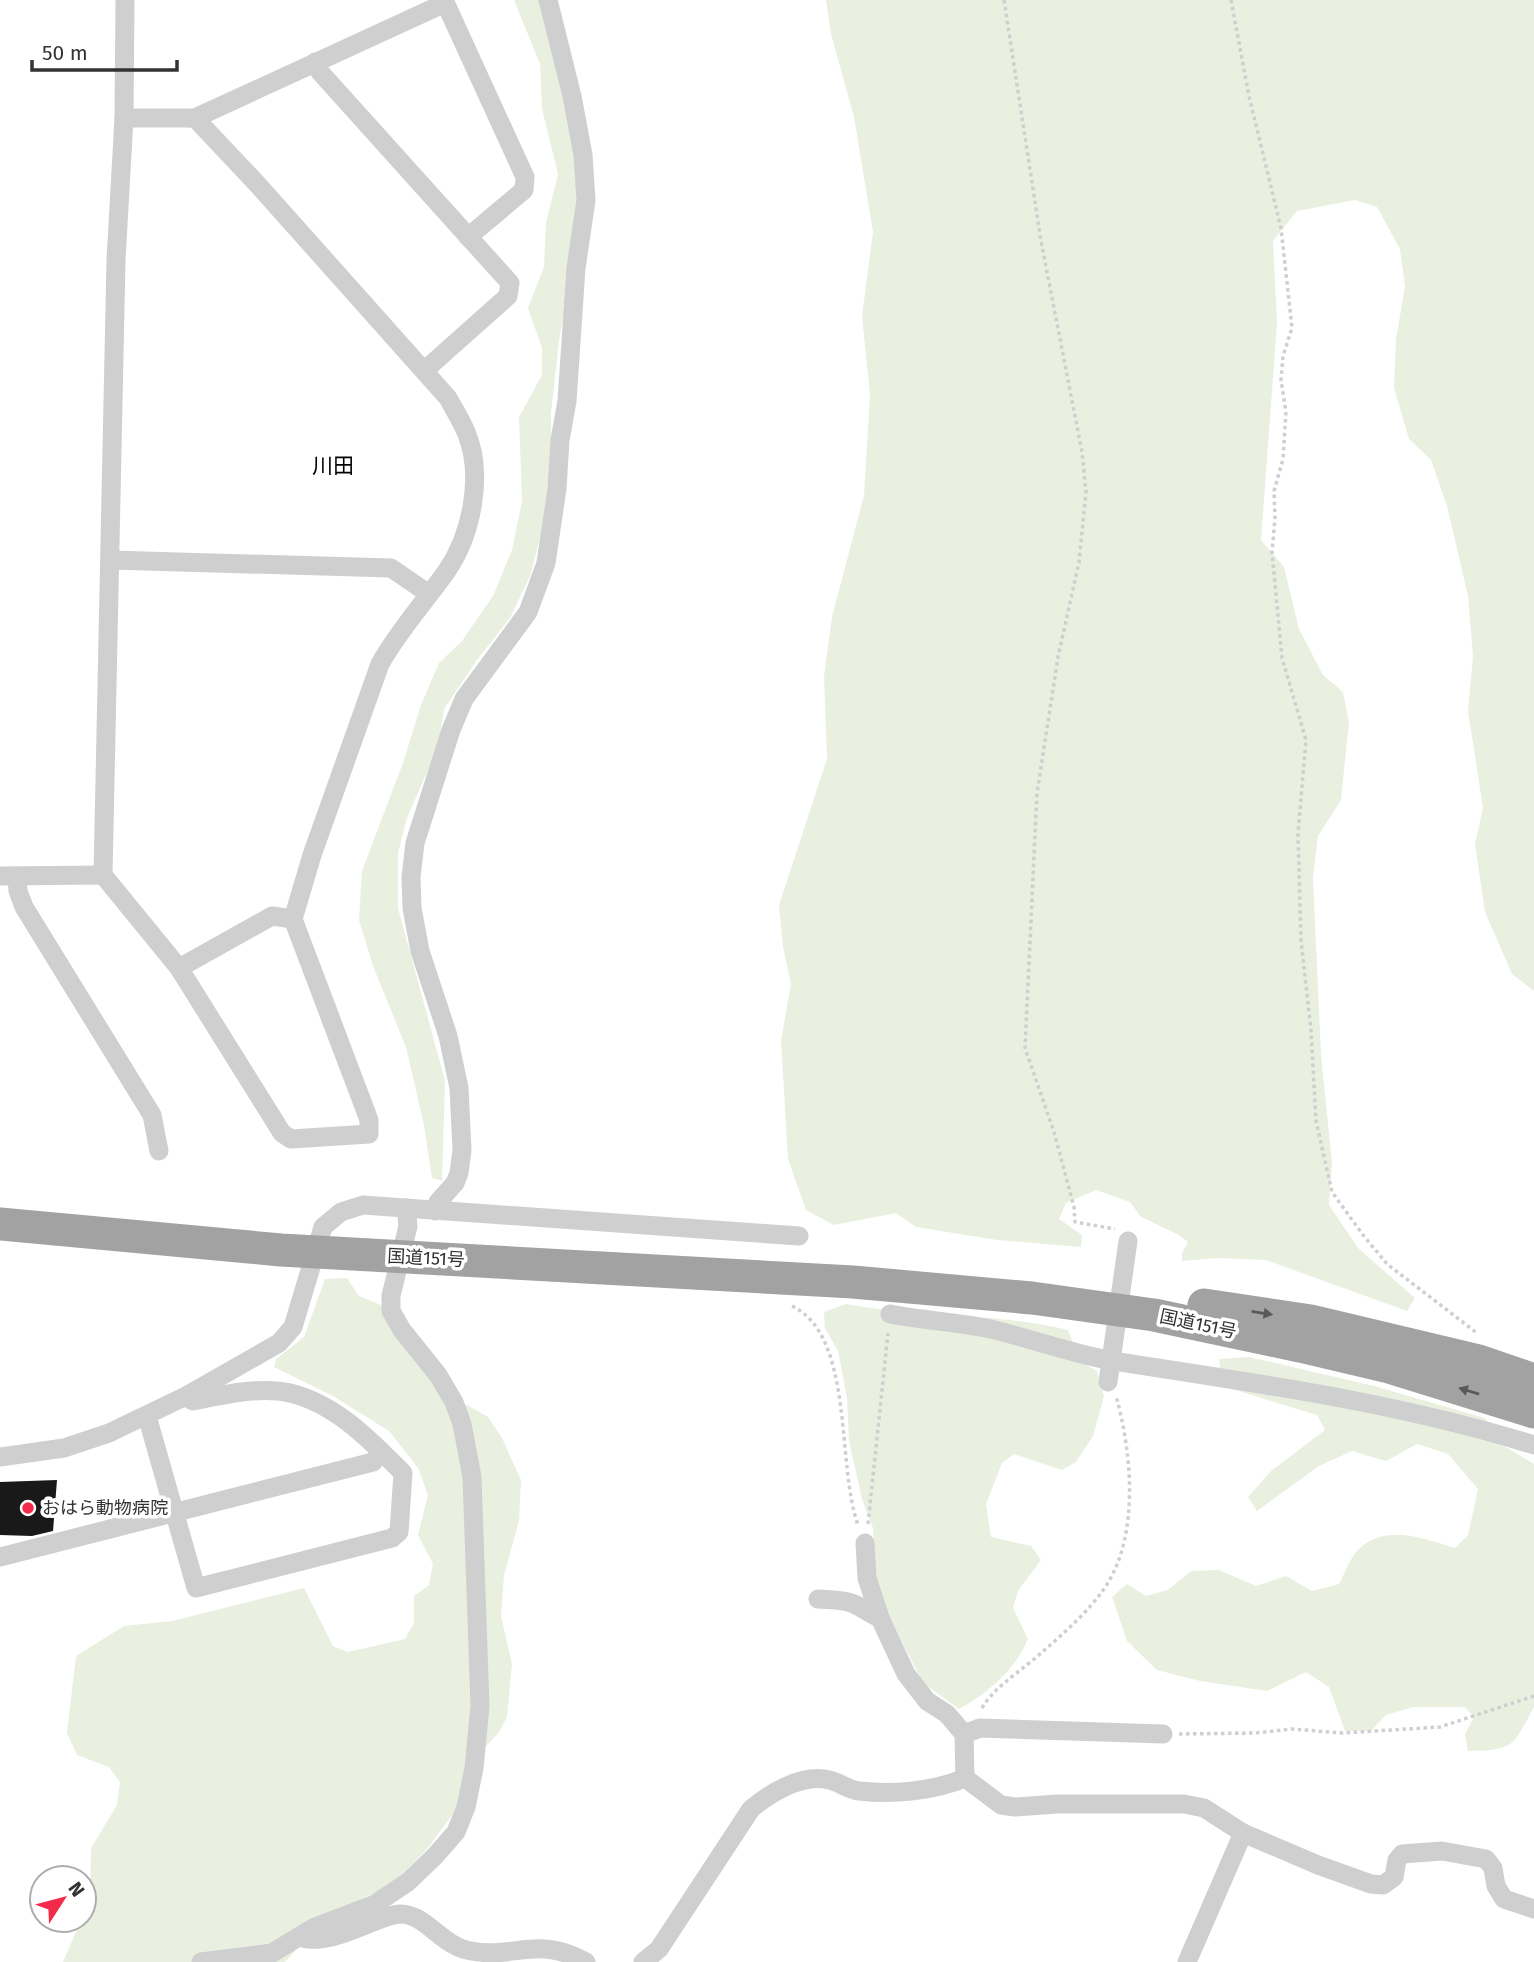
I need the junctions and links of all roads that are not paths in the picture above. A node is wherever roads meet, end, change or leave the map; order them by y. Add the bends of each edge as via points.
1 (125, 0) edge
2 (548, 0) edge
3 (445, 1) edge
4 (316, 62) junction
5 (124, 118) junction
6 (195, 118) junction
7 (468, 237) junction
8 (425, 370) junction
9 (110, 560) junction
10 (429, 594) junction
11 (103, 875) junction
12 (8, 876) edge
13 (293, 919) junction
14 (179, 968) junction
15 (159, 1151) dead end
16 (406, 1208) junction
17 (435, 1211) junction
18 (0, 1224) edge
19 (799, 1236) dead end
20 (1128, 1241) road end
21 (853, 1282) junction
22 (890, 1314) road end
23 (1111, 1355) junction
24 (1534, 1380) edge
25 (1108, 1382) road end
26 (186, 1396) junction
27 (1534, 1412) edge
28 (147, 1416) junction
29 (1534, 1445) edge
30 (381, 1452) junction
31 (0, 1457) edge
32 (175, 1513) junction
33 (865, 1543) road end
34 (0, 1557) edge
35 (818, 1599) dead end
36 (880, 1618) junction
37 (961, 1730) junction
38 (1163, 1734) road end
39 (965, 1778) junction
40 (1244, 1833) junction
41 (1534, 1909) edge
42 (299, 1937) junction
43 (648, 1961) edge
44 (201, 1962) edge
45 (586, 1962) edge
46 (1186, 1962) edge

1 - 5 street
2 - 17 street via 572,96 586,200 576,268 568,401 545,563 528,612 464,699 415,843 412,908 420,951 451,1049 462,1150 455,1183
3 - 4 street
3 - 7 street via 525,177 524,190
4 - 6 street
4 - 7 street via 320,72
5 - 6 street
5 - 9 street via 116,260
6 - 8 street
7 - 8 street via 510,283 508,296
8 - 10 street via 448,398 467,434 473,464 472,508 465,538
9 - 10 street via 391,568
9 - 11 street
10 - 13 street via 380,664
11 - 12 street
11 - 14 street
12 - 15 street via 152,1115
13 - 14 street via 272,916
13 - 14 street via 369,1120 369,1134 291,1139 282,1133
16 - 17 street
16 - 26 street via 363,1205 341,1212 323,1227 293,1327 279,1343
16 - 42 street via 408,1226 390,1296 391,1311 454,1402 472,1478 480,1706 474,1768 456,1832 435,1856 375,1904
17 - 19 street
18 - 21 highway, 国道151号 via 281,1250
20 - 23 street
21 -> 24 highway, 国道151号 via 1033,1285 1160,1298 1311,1321 1479,1361
27 -> 21 highway, 国道151号 via 1389,1367 1154,1315 1032,1298
22 - 23 street via 992,1329
23 - 25 street
23 - 29 street via 1384,1405
26 - 28 street
26 - 30 street via 193,1401 266,1390 289,1393 320,1404
28 - 31 street via 64,1448
28 - 32 street
30 - 32 street via 373,1462
30 - 32 street via 403,1474 399,1532 392,1538 196,1588
32 - 34 street
33 - 36 street via 867,1578
35 - 36 street via 855,1604
36 - 37 street via 906,1674 927,1701
37 - 38 street
37 - 39 street
39 - 40 street via 1001,1805 1184,1804 1204,1808
39 - 43 street via 949,1785 878,1792 855,1791 821,1778 804,1780 760,1802
40 - 41 street via 1371,1884 1383,1885 1394,1877 1402,1854 1442,1851 1486,1858 1504,1899
40 - 46 street
42 - 44 street via 272,1953
42 - 45 street via 310,1940 338,1935 399,1913 426,1923 437,1935 469,1951 542,1947

